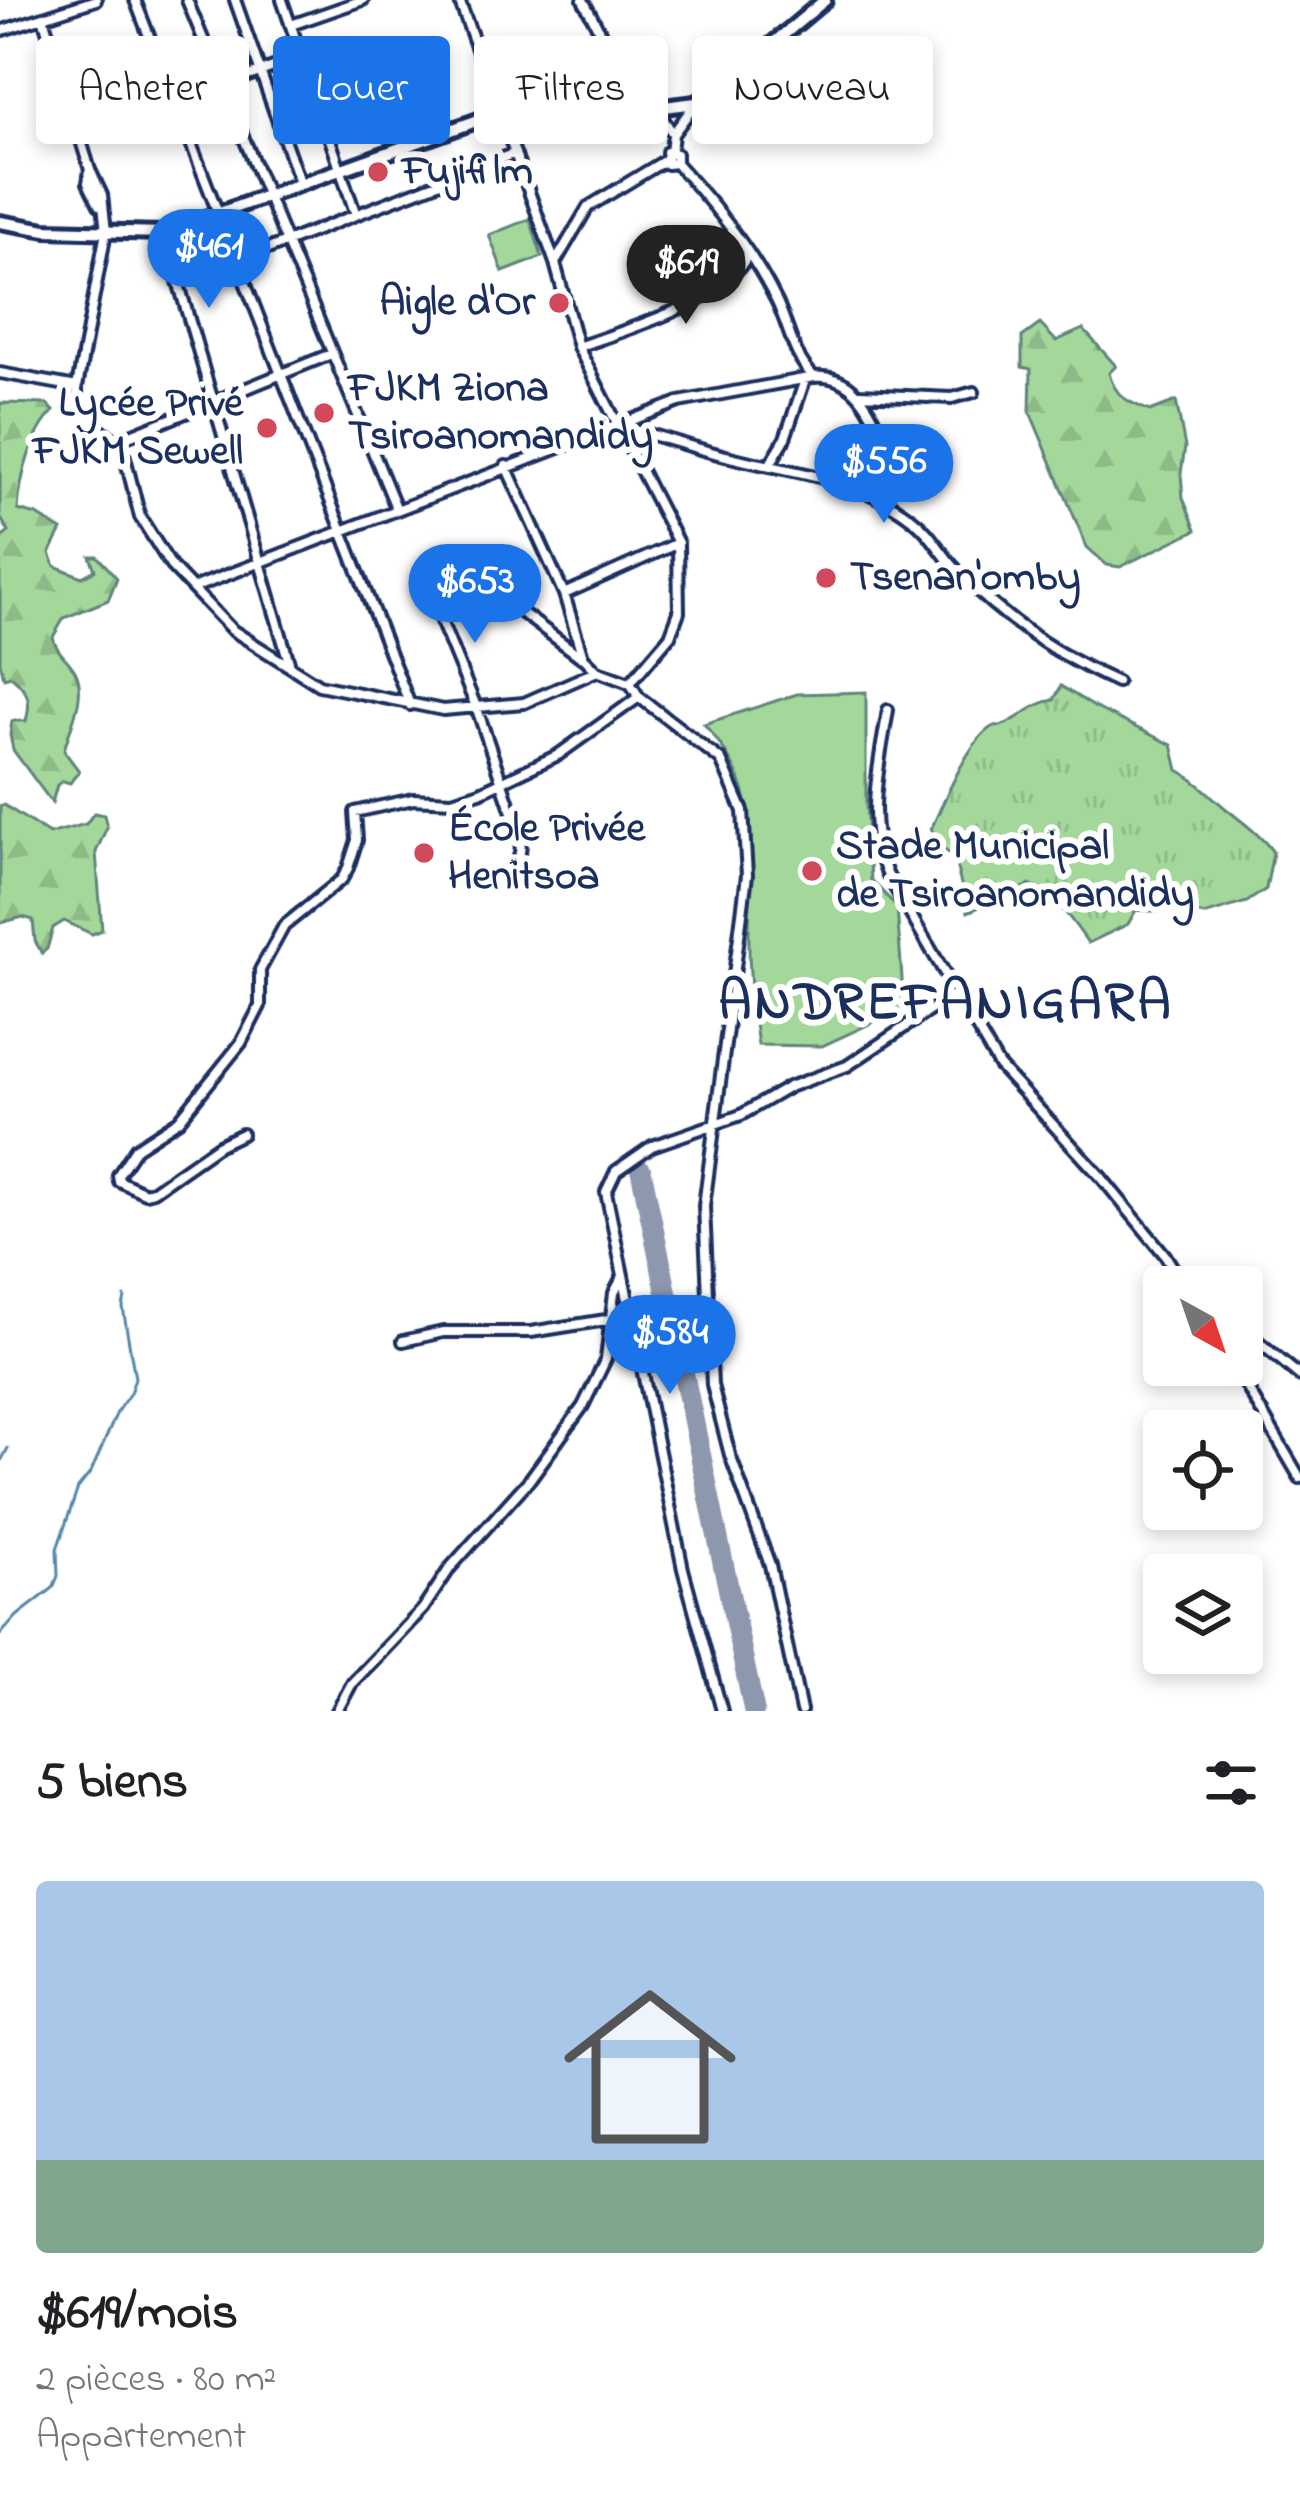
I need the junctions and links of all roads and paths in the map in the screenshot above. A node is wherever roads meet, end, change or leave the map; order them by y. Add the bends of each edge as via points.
1 (96, 0) edge
2 (135, 0) edge
3 (187, 0) edge
4 (235, 0) edge
5 (282, 0) edge
6 (363, 0) edge
7 (459, 0) edge
8 (583, 0) edge
9 (825, 0) edge
10 (43, 17) junction
11 (291, 25) junction
12 (0, 31) edge
13 (201, 36) edge
14 (294, 36) edge
15 (602, 36) edge
16 (782, 36) edge
17 (474, 40) edge
18 (273, 67) edge
19 (260, 71) junction
20 (249, 75) edge
21 (692, 108) edge
22 (474, 122) edge
23 (668, 127) edge
24 (673, 134) junction
25 (245, 144) edge
26 (331, 144) edge
27 (512, 144) edge
28 (671, 151) junction
29 (515, 153) junction
30 (664, 161) junction
31 (676, 163) junction
32 (340, 170) junction
33 (300, 184) junction
34 (267, 196) junction
35 (218, 214) junction
36 (356, 215) junction
37 (0, 222) edge
38 (106, 232) junction
39 (164, 233) junction
40 (286, 242) junction
41 (747, 254) junction
42 (237, 262) junction
43 (555, 263) junction
44 (578, 347) junction
45 (331, 354) junction
46 (0, 373) edge
47 (280, 374) junction
48 (810, 379) junction
49 (77, 387) junction
50 (974, 392) dead end
51 (858, 394) junction
52 (212, 402) junction
53 (614, 424) junction
54 (116, 441) junction
55 (887, 450) dead end
56 (770, 464) junction
57 (506, 466) junction
58 (397, 510) junction
59 (344, 530) junction
60 (678, 543) junction
61 (260, 562) junction
62 (473, 576) dead end
63 (193, 588) junction
64 (564, 595) junction
65 (432, 599) dead end
66 (583, 657) junction
67 (289, 664) junction
68 (596, 671) junction
69 (1117, 682) dead end
70 (630, 683) junction
71 (639, 697) junction
72 (410, 705) junction
73 (477, 709) junction
74 (888, 710) dead end
75 (502, 782) junction
76 (483, 884) dead end
77 (957, 992) junction
78 (716, 1123) junction
79 (242, 1134) dead end
80 (1173, 1266) edge
81 (623, 1276) junction
82 (612, 1319) junction
83 (403, 1342) dead end
84 (1263, 1345) edge
85 (1300, 1376) edge
86 (1246, 1386) edge
87 (1300, 1478) edge
88 (337, 1711) edge
89 (722, 1711) edge
90 (801, 1711) edge

1 - 10 street
2 - 35 street
3 - 13 street
4 - 19 street
5 - 11 street
6 - 11 street
7 - 17 street
8 - 15 street
9 - 16 main road
10 - 12 street
10 - 38 street via 102,195
11 - 14 street
18 - 19 street
19 - 20 street
19 - 33 street
21 - 24 street
22 - 32 main road
23 - 24 street
24 - 28 street
25 - 34 street
26 - 32 street
27 - 29 street
28 - 30 street
28 - 31 street
29 - 36 street
29 - 43 street
30 - 31 street
30 - 43 street via 588,207
31 - 41 street
32 - 33 main road
32 - 36 street
33 - 34 main road
34 - 35 main road
34 - 40 street
35 - 39 main road
35 - 42 street
36 - 40 street
37 - 38 main road
38 - 39 main road
38 - 49 street
39 - 52 street
40 - 42 street
40 - 45 street
41 - 44 street via 725,285
41 - 48 street
42 - 47 street
43 - 44 street
44 - 53 street
45 - 47 street
45 - 58 street
46 - 49 street
47 - 52 street
47 - 59 street
48 - 51 street via 829,376
48 - 53 street via 679,402
48 - 56 street
49 - 54 street via 83,415
50 - 51 street
51 - 55 street
52 - 54 street
52 - 61 street
53 - 56 street
53 - 57 street
53 - 60 street
54 - 63 street via 140,517
56 - 69 street via 850,484 911,517 1018,624 1067,660
57 - 58 street
57 - 64 street
58 - 59 street
59 - 61 street
59 - 72 street
60 - 64 street
60 - 70 street via 679,612 670,636
61 - 63 street
61 - 67 street
62 - 66 street
63 - 67 street via 251,646
64 - 66 street
65 - 73 street
66 - 68 street
67 - 72 street via 319,685
68 - 70 street
68 - 73 street via 524,703
70 - 71 street
71 - 75 street via 569,748
71 - 78 street via 721,760 742,811 747,875
72 - 73 street
73 - 75 street
74 - 77 street via 876,779 878,854
75 - 76 street via 521,857 516,868
75 - 79 street via 452,801 413,799 355,812 348,868 284,926 260,970 260,1006 241,1043 179,1120 136,1148 119,1181 153,1191
77 - 78 street via 869,1055
77 - 80 street via 999,1066
78 - 81 street via 652,1146 616,1171 606,1192
78 - 90 street via 704,1207 712,1385 770,1565
81 - 82 street
81 - 89 street via 682,1569
82 - 83 street
82 - 88 street via 606,1359 572,1423 423,1609 352,1683
84 - 85 street
86 - 87 street

